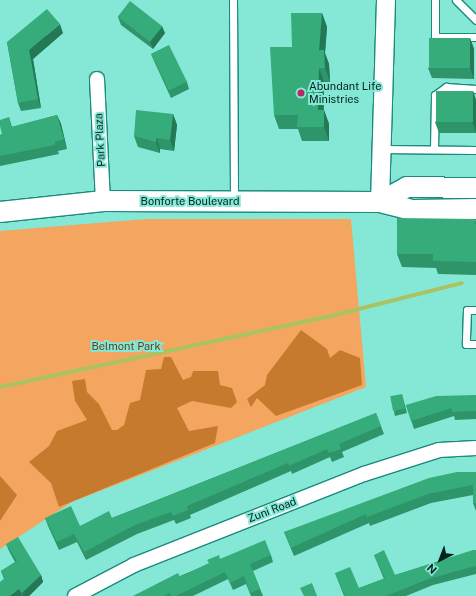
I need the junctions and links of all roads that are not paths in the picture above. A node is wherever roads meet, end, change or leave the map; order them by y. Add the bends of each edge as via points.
1 (233, 0) edge
2 (386, 0) edge
3 (435, 0) edge
4 (456, 0) edge
5 (476, 20) edge
6 (476, 37) edge
7 (97, 79) dead end
8 (476, 89) edge
9 (382, 149) junction
10 (434, 150) junction
11 (476, 150) edge
12 (476, 188) edge
13 (103, 201) junction
14 (234, 201) junction
15 (380, 202) junction
16 (476, 209) edge
17 (0, 212) edge
18 (476, 310) edge
19 (476, 344) edge
20 (476, 448) edge
21 (77, 596) edge

1 - 14 lane
2 - 9 street
3 - 6 lane via 435,37
4 - 5 lane
7 - 13 street, Park Plaza
8 - 10 lane via 446,88 435,95
9 - 10 lane
9 - 15 street
10 - 11 lane
12 - 15 main road, Bonforte Boulevard via 407,187
13 - 14 main road, Bonforte Boulevard
13 - 17 main road, Bonforte Boulevard
14 - 15 main road, Bonforte Boulevard
15 - 16 main road, Bonforte Boulevard via 413,210
18 - 19 lane via 467,310 466,344
20 - 21 street, Zuni Road via 439,450 364,474 134,565

